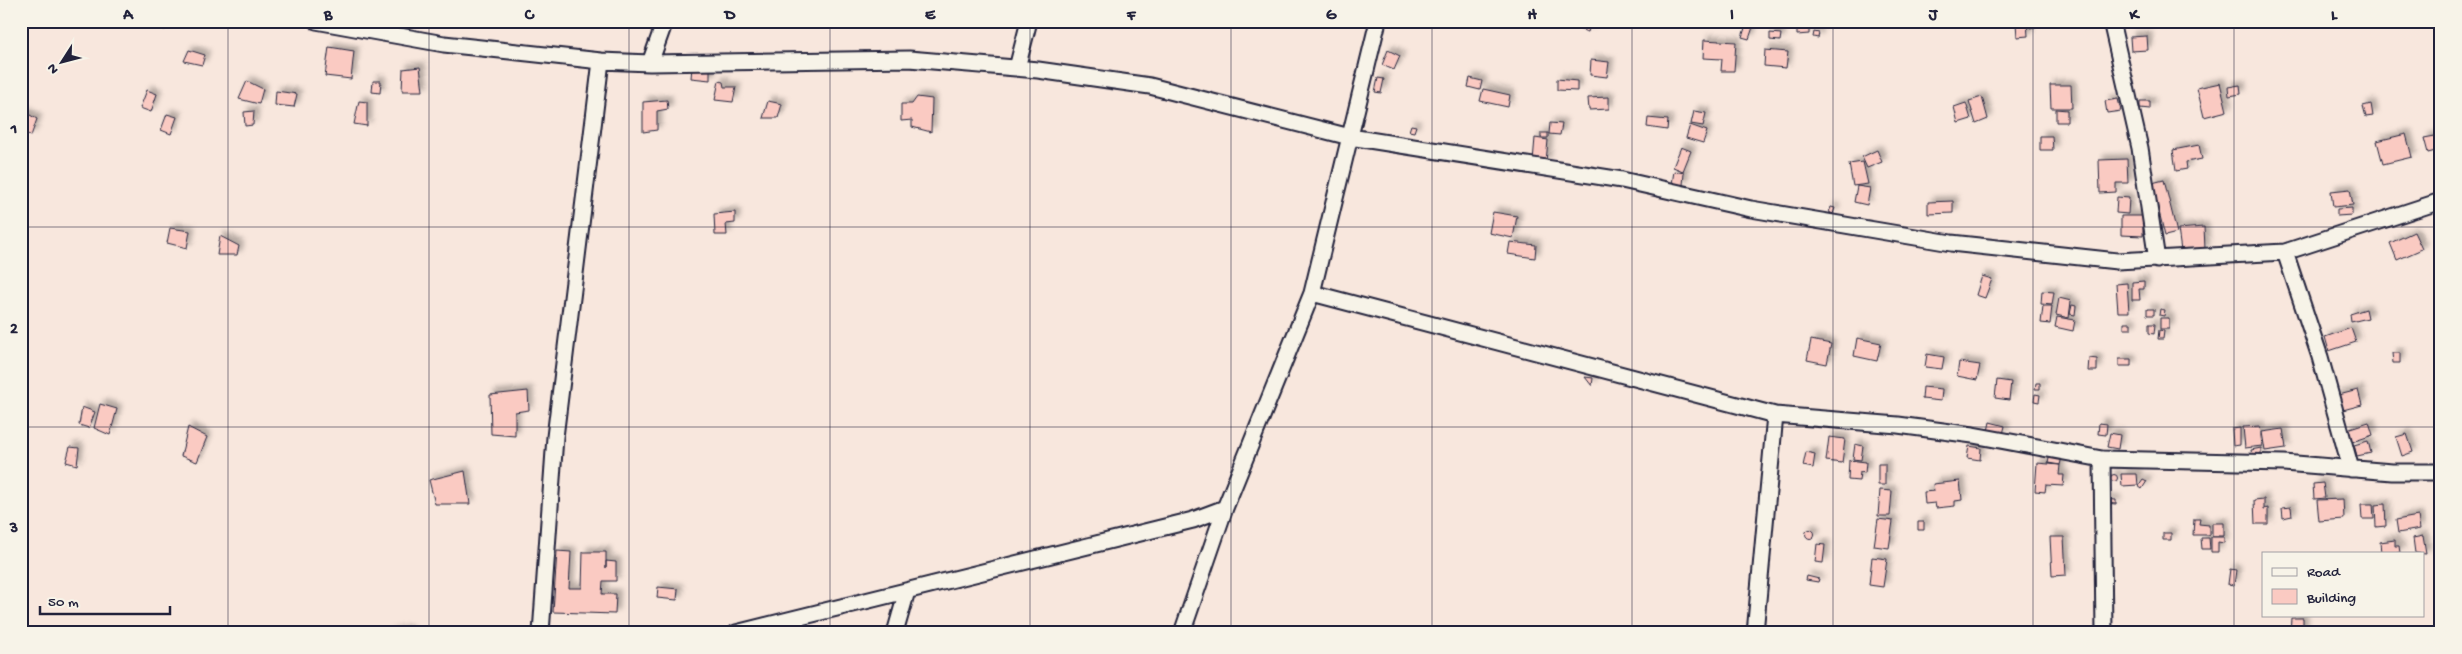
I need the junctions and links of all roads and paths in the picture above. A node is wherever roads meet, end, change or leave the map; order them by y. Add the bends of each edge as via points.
1 (316, 21) edge
2 (665, 21) edge
3 (1028, 21) edge
4 (1378, 21) edge
5 (2111, 21) edge
6 (601, 61) junction
7 (650, 63) junction
8 (1017, 68) junction
9 (1350, 138) junction
10 (2441, 201) edge
11 (2285, 252) junction
12 (2157, 260) junction
13 (1312, 293) junction
14 (1775, 415) junction
15 (2102, 459) junction
16 (2351, 469) junction
17 (2441, 472) edge
18 (1225, 508) junction
19 (907, 591) junction
20 (541, 633) edge
21 (736, 633) edge
22 (895, 633) edge
23 (1182, 633) edge
24 (1755, 633) edge
25 (2104, 633) edge

1 - 6 street via 444,44
2 - 7 street
3 - 8 street
4 - 9 street
5 - 12 street via 2140,148
6 - 7 street
6 - 20 street via 556,438
7 - 8 street via 909,59
8 - 9 street via 1150,86
9 - 12 street via 1622,180 1751,209 1950,243 2117,261
9 - 13 street
10 - 11 street
11 - 12 street
11 - 16 street via 2320,357
13 - 14 street
13 - 18 street
14 - 15 street via 1954,432
14 - 24 street
15 - 16 street via 2284,463
15 - 25 street
16 - 17 street
18 - 19 street via 1193,520
18 - 23 street
19 - 21 street
19 - 22 street

